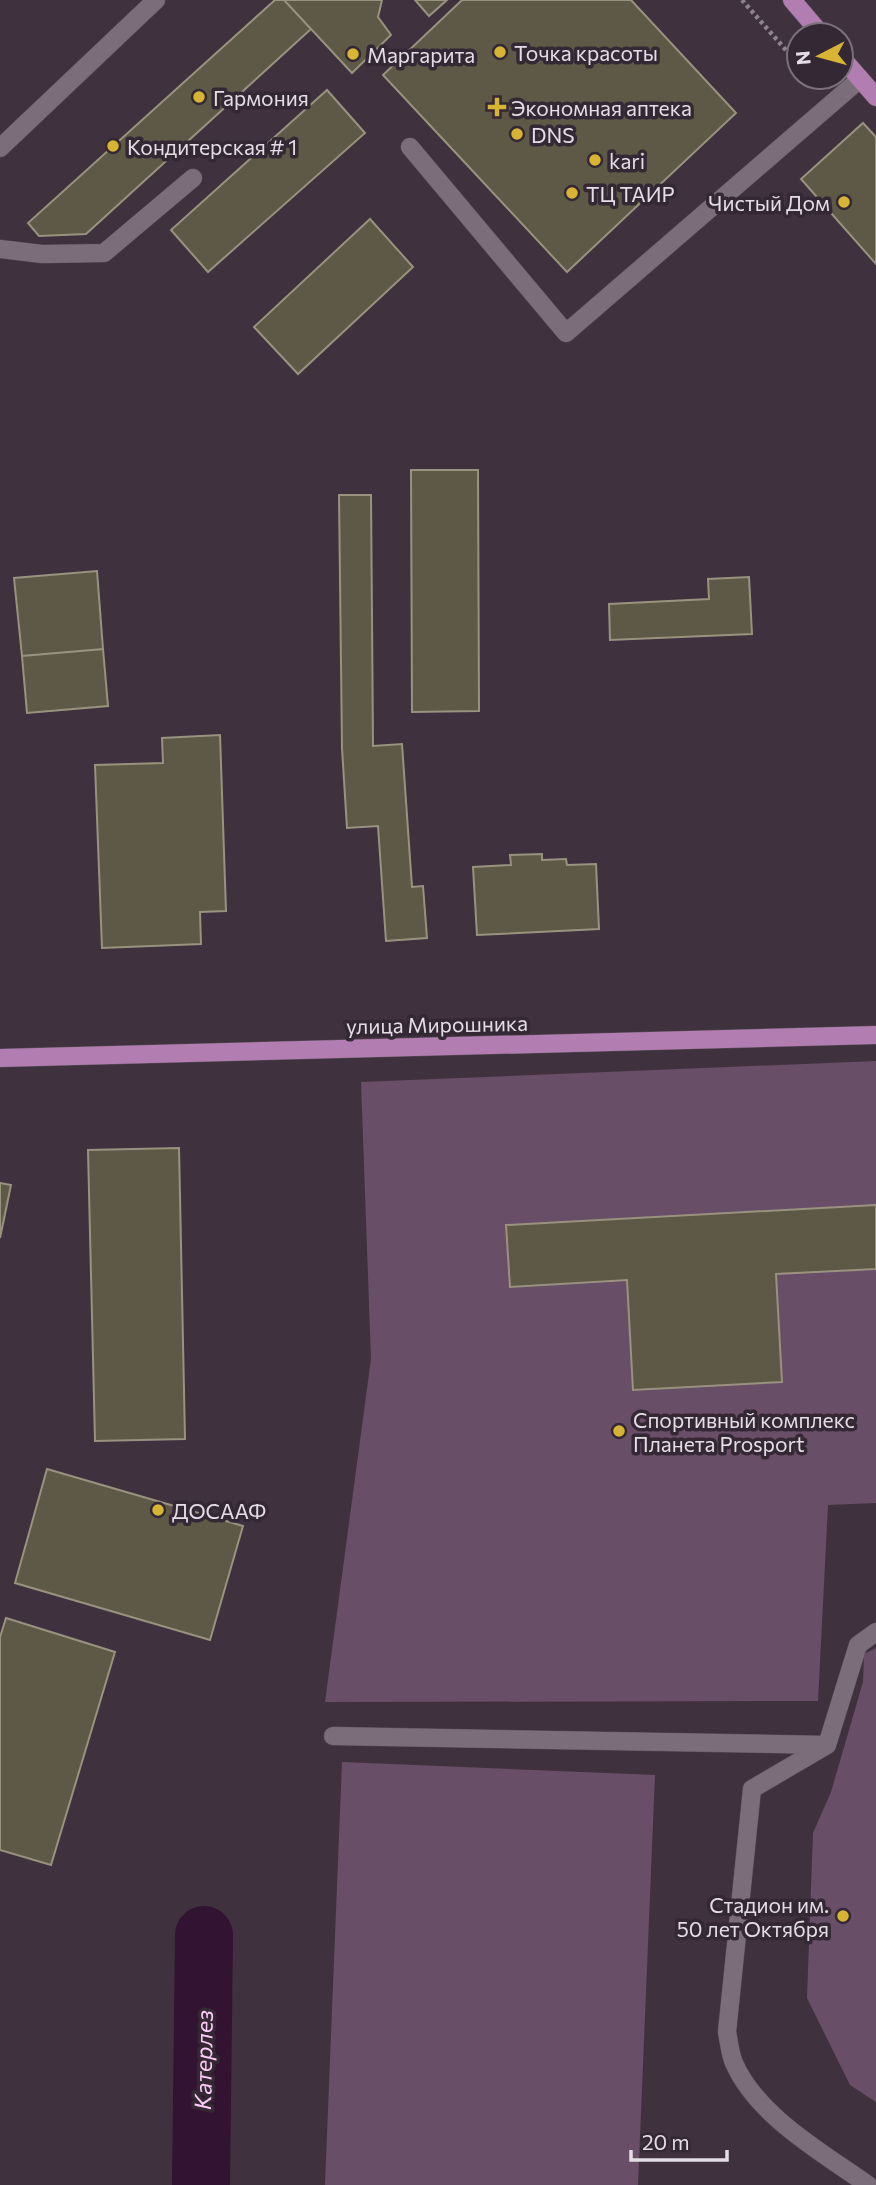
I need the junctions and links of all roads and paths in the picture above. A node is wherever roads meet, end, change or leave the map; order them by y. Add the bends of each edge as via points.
1 (156, 0) edge
2 (742, 0) edge
3 (792, 0) edge
4 (810, 21) edge
5 (785, 49) edge
6 (855, 73) edge
7 (860, 79) junction
8 (876, 97) edge
9 (410, 147) dead end
10 (0, 148) edge
11 (193, 178) dead end
12 (0, 249) edge
13 (876, 1035) edge
14 (0, 1058) edge
15 (876, 1633) edge
16 (333, 1736) dead end
17 (827, 1745) junction
18 (868, 2185) edge

1 - 10 lane
2 - 5 path
3 - 4 main road
6 - 7 main road
7 - 8 main road
7 - 9 lane via 566,333
11 - 12 lane via 104,253
13 - 14 main road, улица Мирошника
15 - 17 lane via 858,1644
16 - 17 lane
17 - 18 lane via 752,1789 727,2032 734,2063 751,2092 779,2120

